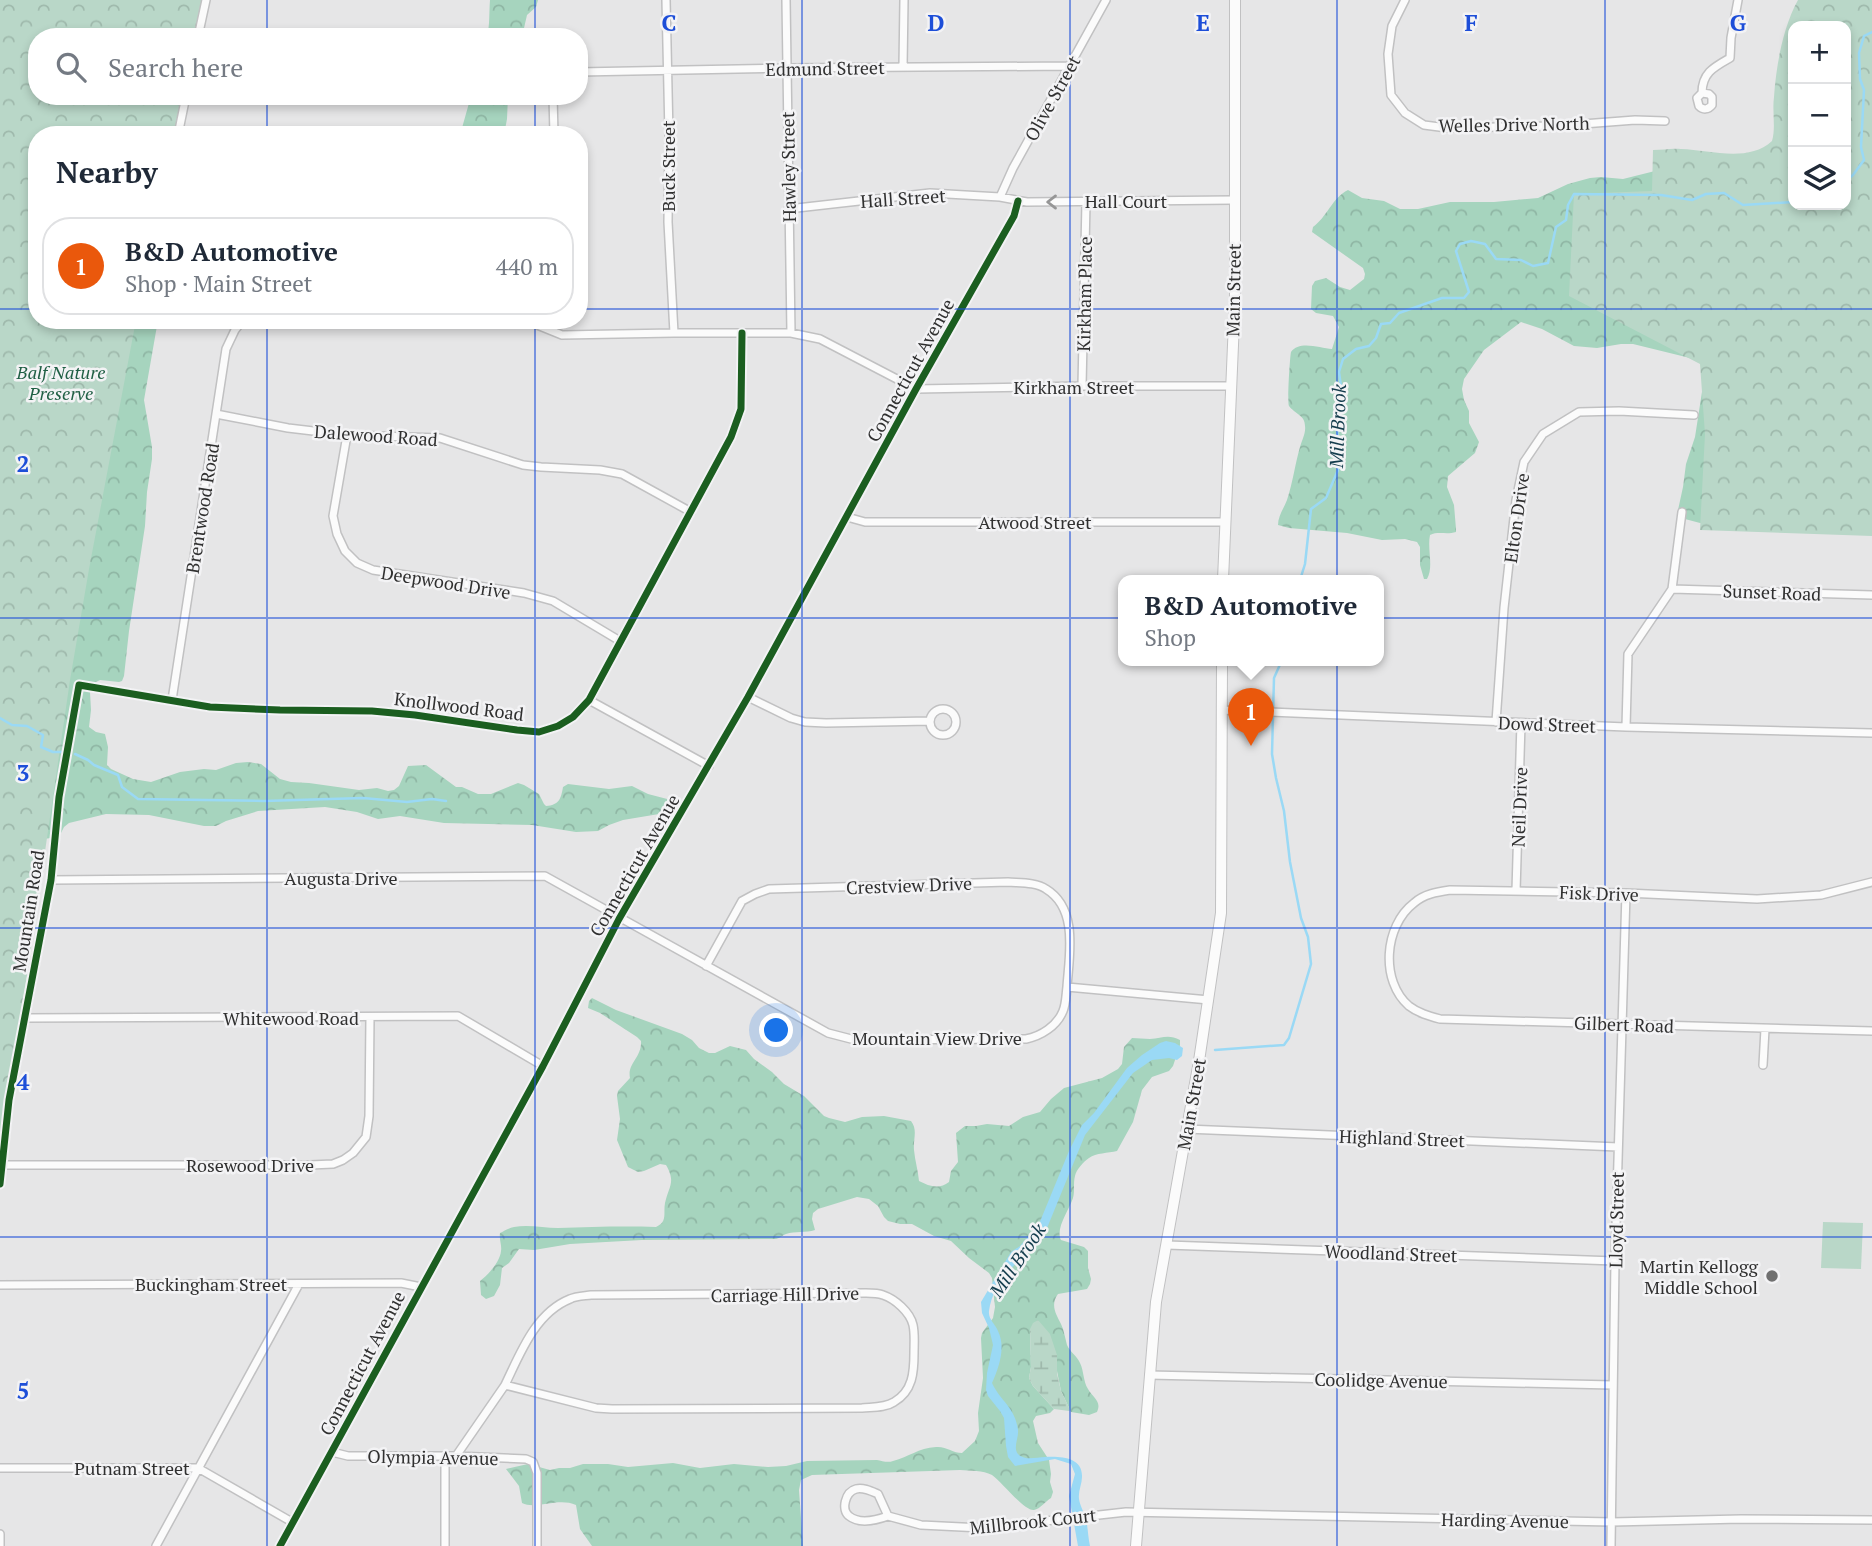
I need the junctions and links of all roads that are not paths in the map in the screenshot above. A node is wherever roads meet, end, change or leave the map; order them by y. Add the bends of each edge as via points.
1 (206, 0) edge
2 (666, 0) edge
3 (786, 0) edge
4 (904, 0) edge
5 (1106, 0) edge
6 (1235, 0) edge
7 (1405, 0) edge
8 (1738, 0) edge
9 (200, 28) edge
10 (1070, 66) junction
11 (903, 67) junction
12 (787, 68) junction
13 (667, 71) junction
14 (588, 72) edge
15 (1702, 93) dead end
16 (184, 105) edge
17 (554, 105) edge
18 (1665, 121) dead end
19 (180, 126) edge
20 (554, 126) edge
21 (1000, 197) junction
22 (1233, 200) junction
23 (1018, 201) junction
24 (1086, 202) junction
25 (788, 209) junction
26 (236, 329) edge
27 (547, 329) edge
28 (674, 332) junction
29 (742, 333) junction
30 (791, 333) junction
31 (1082, 386) junction
32 (1231, 387) junction
33 (916, 389) junction
34 (216, 414) junction
35 (1694, 415) dead end
36 (346, 435) junction
37 (691, 512) junction
38 (1682, 512) dead end
39 (847, 517) junction
40 (1225, 522) junction
41 (1223, 575) edge
42 (1672, 589) junction
43 (1872, 595) edge
44 (620, 641) junction
45 (1222, 666) edge
46 (79, 685) joint
47 (748, 697) junction
48 (589, 700) junction
49 (172, 701) junction
50 (1221, 710) junction
51 (930, 721) dead end
52 (1496, 722) junction
53 (1521, 723) junction
54 (1626, 727) junction
55 (1872, 733) edge
56 (709, 766) junction
57 (51, 880) junction
58 (1872, 882) edge
59 (1516, 891) junction
60 (1626, 893) junction
61 (619, 919) junction
62 (706, 966) junction
63 (1392, 982) joint
64 (1067, 987) junction
65 (1209, 1000) junction
66 (370, 1017) junction
67 (26, 1018) junction
68 (1623, 1023) junction
69 (1765, 1029) junction
70 (1872, 1031) edge
71 (1763, 1065) dead end
72 (544, 1066) junction
73 (1185, 1129) junction
74 (1618, 1147) junction
75 (3, 1165) junction
76 (0, 1184) edge
77 (1167, 1245) junction
78 (1615, 1261) junction
79 (299, 1284) junction
80 (0, 1285) edge
81 (421, 1287) junction
82 (1149, 1375) junction
83 (505, 1385) junction
84 (1613, 1385) junction
85 (332, 1452) junction
86 (456, 1456) junction
87 (446, 1457) junction
88 (0, 1468) edge
89 (198, 1468) junction
90 (1138, 1513) junction
91 (888, 1516) junction
92 (1872, 1520) edge
93 (292, 1522) junction
94 (1612, 1522) junction
95 (0, 1534) edge
96 (1, 1546) edge
97 (156, 1546) edge
98 (281, 1546) edge
99 (445, 1546) edge
100 (537, 1546) edge
101 (1136, 1546) edge
102 (1611, 1546) edge

1 - 9 street
2 - 13 street, Buck Street
3 - 12 street, Hawley Street
4 - 11 street
5 - 10 street, Olive Street
6 - 22 main road, Main Street
7 - 18 street, Welles Drive North via 1392,26 1388,54 1391,96 1405,113 1424,125
8 - 15 street via 1730,58 1710,70
10 - 11 street, Edmund Street
10 - 21 street, Olive Street
11 - 12 street, Edmund Street
12 - 13 street, Edmund Street
12 - 25 street, Hawley Street
13 - 14 street, Edmund Street
13 - 28 street, Buck Street
16 - 19 street
17 - 20 street
21 - 23 street, Hall Street
21 - 25 street, Hall Street via 930,193
22 - 24 street, Hall Court
22 - 32 main road, Main Street
24 -> 23 street, Hall Court
23 - 33 street, Connecticut Avenue via 1014,216
24 - 31 street, Kirkham Place
25 - 30 street, Hawley Street
26 - 34 street, Brentwood Road via 226,349
27 - 28 street via 562,335
28 - 29 street
29 - 30 street
29 - 37 street, Knollwood Road via 741,409
30 - 33 street via 820,339
31 - 32 street, Kirkham Street
31 - 33 street, Kirkham Street
32 - 40 main road, Main Street
33 - 39 street, Connecticut Avenue
34 - 36 street, Dalewood Road
34 - 49 street, Brentwood Road
35 - 52 street, Elton Drive via 1579,412 1543,434 1524,463 1504,608
36 - 37 street, Dalewood Road via 440,438 523,465 622,474
36 - 44 street, Deepwood Drive via 333,516 345,551 358,563 373,570 553,601
37 - 44 street, Knollwood Road
38 - 42 street
39 - 40 street, Atwood Street via 865,522
39 - 47 street, Connecticut Avenue
40 - 41 main road, Main Street
42 - 43 street, Sunset Road
42 - 54 street via 1628,654
44 - 48 street, Knollwood Road
45 - 50 main road, Main Street
46 - 49 street, Knollwood Road
46 - 57 street, Mountain Road via 59,797
47 - 51 street via 805,722
47 - 56 street, Connecticut Avenue
48 - 49 street, Knollwood Road via 573,717 539,732 383,712 210,707
48 - 56 street
50 - 52 street, Dowd Street
50 - 65 main road, Main Street via 1221,913
52 - 53 street, Dowd Street
53 - 54 street, Dowd Street
53 - 59 street, Neil Drive
54 - 55 street, Dowd Street
56 - 61 street, Connecticut Avenue
57 - 61 street, Augusta Drive via 545,876
57 - 67 street, Mountain Road
58 - 60 street, Fisk Drive via 1821,895 1780,898
59 - 60 street, Fisk Drive
59 - 63 street, Fisk Drive via 1450,890 1414,902 1397,922 1391,939
60 - 68 street, Lloyd Street
61 - 62 street, Mountain View Drive
61 - 72 street, Connecticut Avenue
62 - 64 street, Mountain View Drive via 828,1033 855,1040 1038,1037 1064,1010
62 - 64 street, Crestview Drive via 742,901 769,889 1028,883 1046,888 1067,918 1071,933
63 - 68 street, Gilbert Road via 1411,1008 1440,1019
64 - 65 street
65 - 73 main road, Main Street
66 - 67 street, Whitewood Road
66 - 72 street, Whitewood Road via 458,1016
66 - 75 street, Rosewood Drive via 368,1128 361,1145 334,1164
67 - 75 street, Mountain Road via 9,1100
68 - 69 street, Gilbert Road
68 - 74 street, Lloyd Street
69 - 70 street, Gilbert Road
69 - 71 street
72 - 81 street, Connecticut Avenue
73 - 74 street, Highland Street
73 - 77 main road, Main Street
74 - 78 street, Lloyd Street
75 - 76 street, Mountain Road
77 - 78 street, Woodland Street
77 - 82 main road, Main Street
78 - 84 street, Lloyd Street
79 - 80 street, Buckingham Street
79 - 81 street, Buckingham Street via 401,1283
79 - 89 street
81 - 85 street, Connecticut Avenue
82 - 84 street, Coolidge Avenue
82 - 90 main road, Main Street
83 - 83 street, Carriage Hill Drive via 544,1317 577,1297 882,1294 894,1300 913,1323 910,1384 893,1403 882,1406 611,1409
83 - 86 street, Carriage Hill Drive
84 - 94 street, Lloyd Street
85 - 87 street, Olympia Avenue via 348,1457
85 - 93 street, Connecticut Avenue
86 - 87 street, Olympia Avenue
86 - 100 street, Olympia Avenue via 533,1462
87 - 99 street
88 - 89 street, Putnam Street
89 - 93 street, Putnam Street
89 - 97 street
90 - 91 street, Millbrook Court via 982,1528 921,1525
90 - 94 street, Harding Avenue
90 - 101 main road, Main Street
91 - 91 street, Millbrook Court via 878,1494 865,1489 855,1489 845,1501 848,1516 857,1520
92 - 94 street, Harding Avenue
93 - 98 street, Connecticut Avenue
94 - 102 street, Lloyd Street
95 - 96 street

